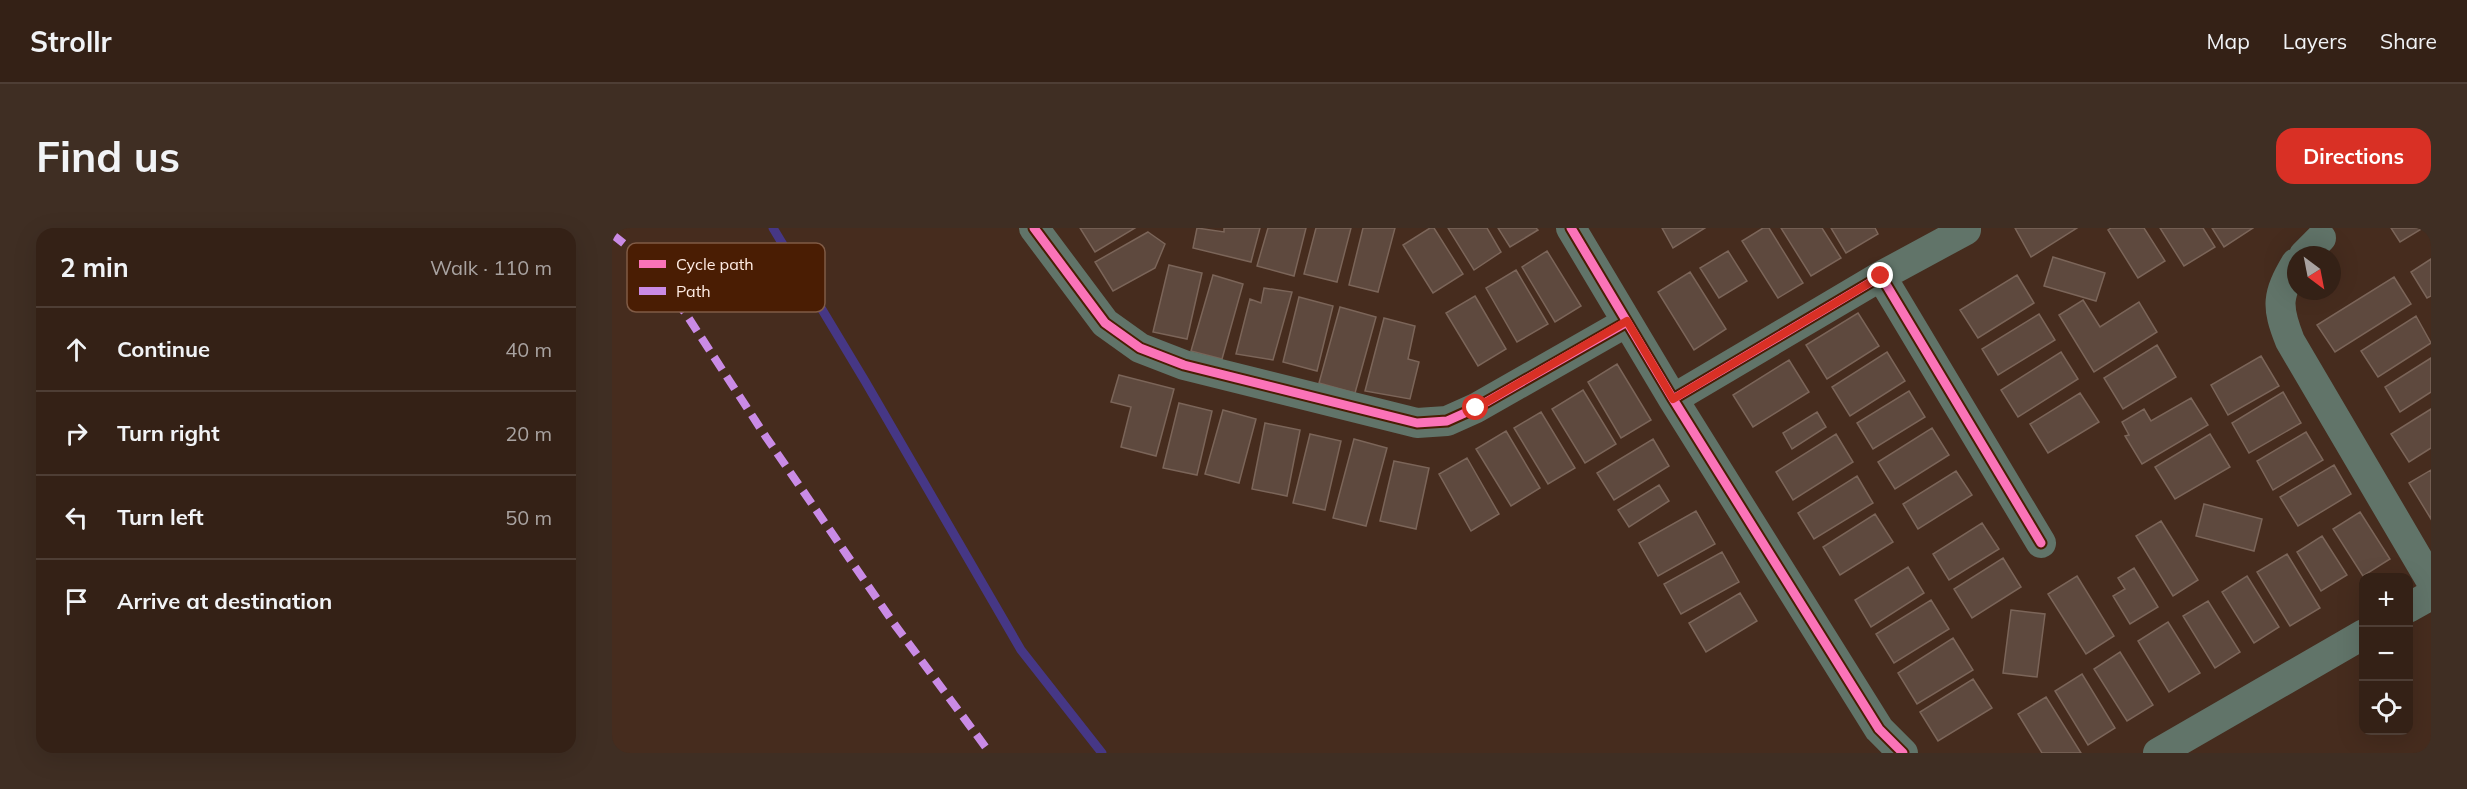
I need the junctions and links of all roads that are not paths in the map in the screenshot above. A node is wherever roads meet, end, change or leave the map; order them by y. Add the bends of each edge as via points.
1 (1034, 228) edge
2 (1571, 228) edge
3 (1966, 230) dead end
4 (1881, 276) junction
5 (2287, 278) edge
6 (1627, 321) junction
7 (1673, 399) junction
8 (2041, 543) dead end
9 (2431, 581) edge
10 (2431, 595) edge
11 (2413, 606) edge
12 (2359, 637) edge
13 (1903, 753) edge
14 (2158, 753) edge

1 - 6 street via 1105,323 1140,348 1184,365 1417,423 1446,421 1476,408
2 - 6 street
3 - 4 street
4 - 7 street
4 - 8 street
5 - 9 street via 2281,288 2279,314 2290,340
6 - 7 street
7 - 13 street via 1879,729
10 - 11 street
12 - 14 street

